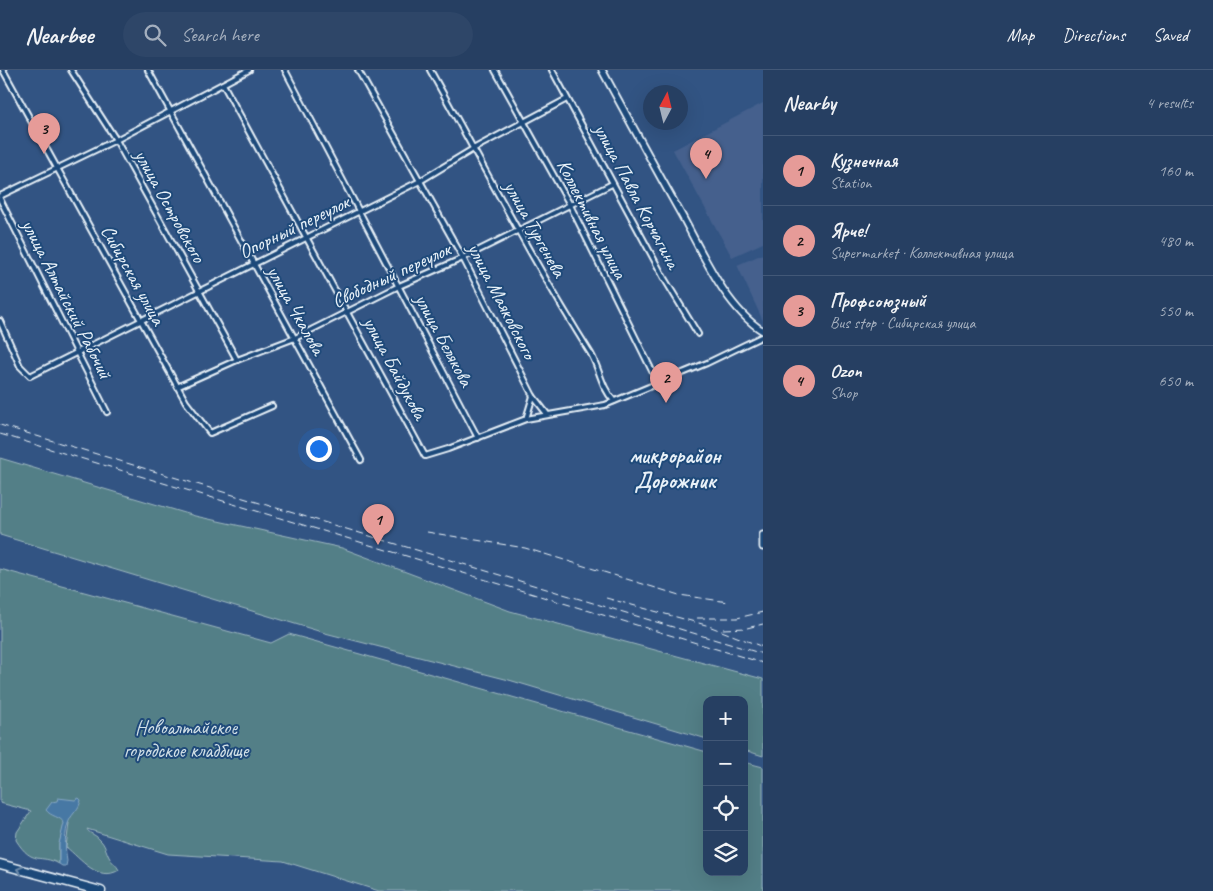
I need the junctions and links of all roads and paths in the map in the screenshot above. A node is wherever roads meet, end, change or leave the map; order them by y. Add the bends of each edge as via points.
1 (3, 70) edge
2 (71, 70) edge
3 (148, 70) edge
4 (249, 70) edge
5 (286, 70) edge
6 (358, 70) edge
7 (430, 70) edge
8 (496, 70) edge
9 (552, 70) edge
10 (602, 70) edge
11 (223, 84) junction
12 (567, 99) junction
13 (171, 111) junction
14 (524, 122) junction
15 (116, 140) junction
16 (473, 149) junction
17 (57, 170) junction
18 (420, 181) junction
19 (612, 184) junction
20 (0, 198) edge
21 (570, 205) junction
22 (359, 212) junction
23 (519, 231) junction
24 (308, 238) junction
25 (463, 258) junction
26 (254, 264) junction
27 (399, 286) junction
28 (199, 290) junction
29 (348, 312) junction
30 (141, 320) junction
31 (0, 321) edge
32 (763, 331) edge
33 (698, 334) dead end
34 (763, 336) edge
35 (295, 338) junction
36 (79, 353) junction
37 (237, 360) junction
38 (658, 383) junction
39 (179, 386) junction
40 (533, 396) junction
41 (614, 402) junction
42 (272, 406) dead end
43 (107, 412) dead end
44 (547, 414) junction
45 (526, 419) junction
46 (478, 438) junction
47 (361, 460) dead end
48 (763, 535) edge
49 (763, 547) edge
50 (0, 864) edge
51 (101, 891) edge

1 - 17 street, Сибирская улица
2 - 15 street, улица Островского
3 - 13 street, улица Чкалова
4 - 11 street
5 - 22 street, улица Белякова
6 - 18 street, улица Маяковского
7 - 16 street, улица Тургенева
8 - 14 street, Коллективная улица
9 - 12 street, улица Павла Корчагина
10 - 32 street via 710,266 736,307 749,322
11 - 13 street
11 - 24 street, улица Байдукова
12 - 14 street, Опорный переулок
12 - 19 street, улица Павла Корчагина
13 - 15 street
13 - 26 street, улица Чкалова
14 - 16 street, Опорный переулок
14 - 21 street, Коллективная улица
15 - 17 street
15 - 28 street, улица Островского
16 - 18 street, Опорный переулок
16 - 23 street, улица Тургенева
17 - 20 street
17 - 30 street, Сибирская улица
18 - 22 street, Опорный переулок
18 - 25 street, улица Маяковского
19 - 21 street, Свободный переулок
19 - 33 street, улица Павла Корчагина
20 - 36 street, улица Алтайский Рабочий
21 - 23 street, Свободный переулок
21 - 38 street, Коллективная улица
22 - 24 street, Опорный переулок
22 - 27 street, улица Белякова
23 - 25 street, Свободный переулок
23 - 41 street, улица Тургенева via 592,357 606,393
24 - 26 street, Опорный переулок
24 - 29 street, улица Байдукова
25 - 27 street, Свободный переулок
25 - 40 street, улица Маяковского
26 - 28 street, Опорный переулок
26 - 35 street, улица Чкалова
27 - 29 street, Свободный переулок
27 - 46 street, улица Белякова
28 - 30 street, Опорный переулок
28 - 37 street, улица Островского
29 - 35 street, Свободный переулок
29 - 46 street, улица Байдукова via 424,456
30 - 36 street, Опорный переулок
30 - 39 street, Сибирская улица
31 - 36 street, Опорный переулок via 20,366 30,376
34 - 38 street
35 - 37 street, Свободный переулок
35 - 47 street, улица Чкалова
36 - 43 street, улица Алтайский Рабочий
37 - 39 street, Свободный переулок
38 - 41 street
39 - 42 street, Сибирская улица via 186,402 210,433
40 - 44 street, улица Маяковского
40 - 45 street
41 - 44 street via 573,412
44 - 45 street
45 - 46 street
48 - 49 street
51 -> 50 highway

